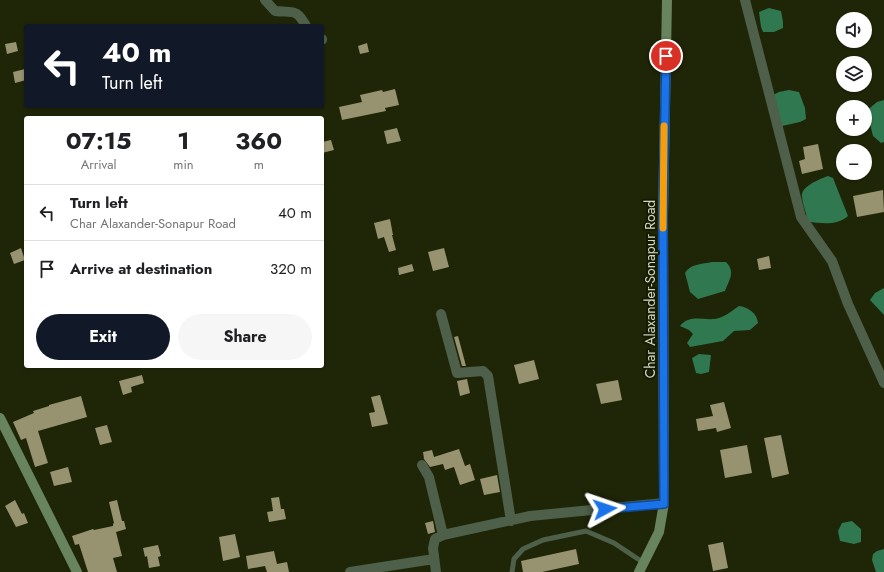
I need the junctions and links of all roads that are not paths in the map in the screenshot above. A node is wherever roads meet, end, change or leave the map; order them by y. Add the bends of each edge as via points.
1 (265, 0) edge
2 (667, 0) edge
3 (745, 0) edge
4 (305, 24) edge
5 (440, 314) dead end
6 (884, 383) edge
7 (0, 418) edge
8 (422, 465) dead end
9 (664, 504) junction
10 (511, 521) junction
11 (443, 535) junction
12 (434, 558) junction
13 (642, 568) edge
14 (77, 572) edge
15 (350, 572) edge
16 (436, 572) edge
17 (512, 572) edge

1 - 4 street via 275,11 295,12
2 - 9 main road, Char Alaxander-Sonapur Road via 663,216
3 - 6 street via 801,216 832,261 848,304
5 - 10 street via 457,373 483,371 488,376
7 - 14 main road
8 - 11 street via 429,477
9 - 10 street via 530,516
9 - 13 main road, Char Alaxander-Sonapur Road via 659,532
10 - 11 street
11 - 12 street via 435,539
12 - 15 street
12 - 16 street
13 - 17 lane via 614,543 586,531 543,540 523,549 514,559

